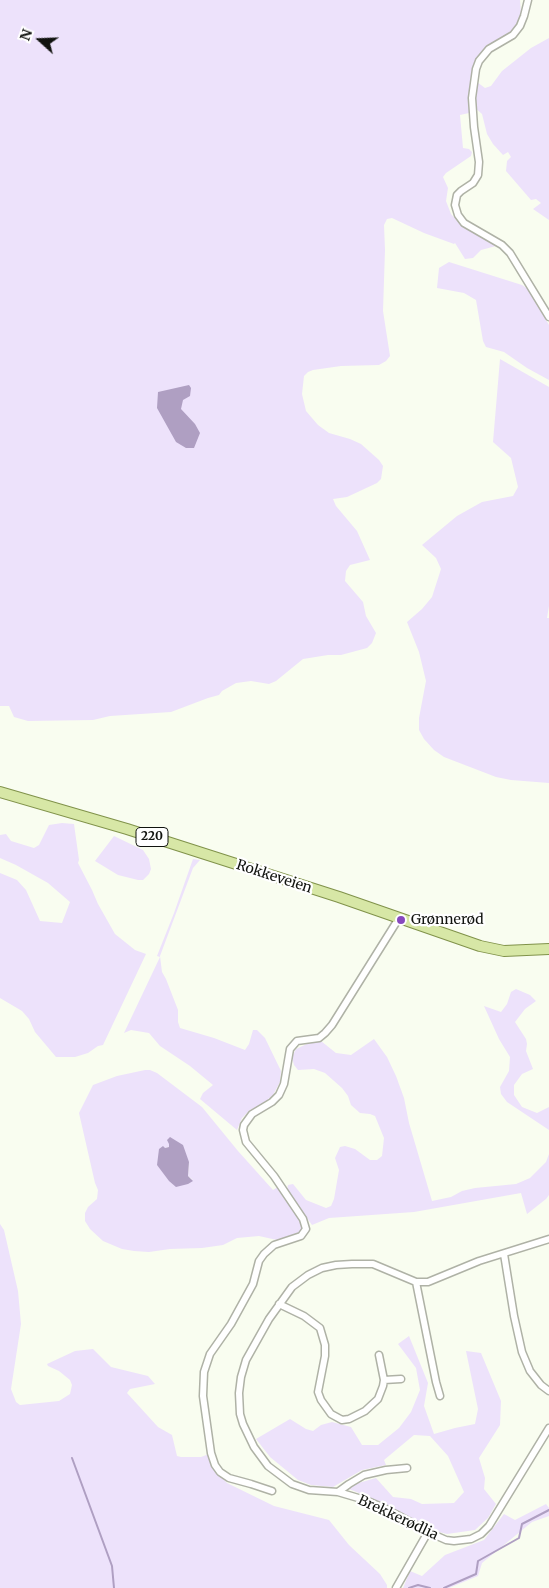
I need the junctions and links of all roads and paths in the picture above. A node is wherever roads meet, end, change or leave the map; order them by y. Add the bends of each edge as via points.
1 (528, 0) edge
2 (549, 317) edge
3 (0, 792) edge
4 (399, 918) junction
5 (549, 949) edge
6 (549, 1239) edge
7 (504, 1254) junction
8 (416, 1282) junction
9 (279, 1304) junction
10 (379, 1355) dead end
11 (401, 1379) dead end
12 (384, 1380) junction
13 (549, 1391) edge
14 (440, 1396) dead end
15 (549, 1428) edge
16 (407, 1468) dead end
17 (272, 1491) dead end
18 (338, 1492) junction
19 (428, 1532) junction
20 (396, 1588) edge

1 - 2 street via 520,26 513,35 489,49 476,69 472,98 478,175 473,183 460,190 455,205 464,223 510,253
3 - 4 main road, Rokkeveien / 220 via 127,829
4 - 5 main road, Rokkeveien / 220 via 492,949
4 - 17 street via 332,1025 319,1038 297,1041 290,1049 279,1095 252,1114 244,1125 246,1142 274,1176 303,1219 306,1229 301,1236 274,1245 259,1261 253,1284 210,1354 204,1372 203,1396 211,1453 220,1472
6 - 7 street
7 - 8 street via 428,1282
7 - 13 street via 522,1352 530,1371
8 - 9 street, Brekkerødlia via 373,1264 336,1265 308,1275 292,1287
8 - 14 street
9 - 12 street via 320,1328 325,1356 318,1392 332,1414 342,1420 365,1411 378,1398
9 - 18 street, Brekkerødlia via 246,1360 239,1393 243,1424 254,1448 268,1466 292,1484 309,1490
10 - 12 street
11 - 12 street
15 - 19 street, Brekkerødlia via 481,1534 454,1541
16 - 18 street, Brekkerødlia via 364,1475
18 - 19 street, Brekkerødlia via 384,1508
19 - 20 street

